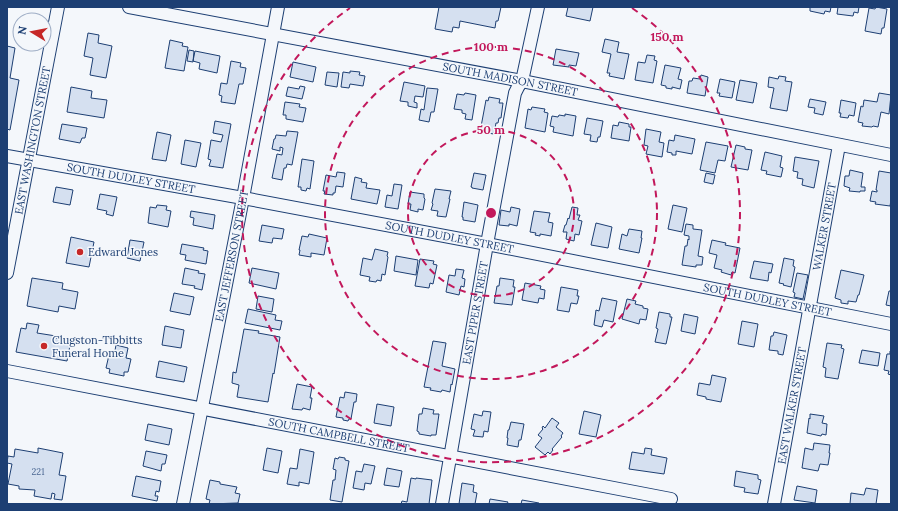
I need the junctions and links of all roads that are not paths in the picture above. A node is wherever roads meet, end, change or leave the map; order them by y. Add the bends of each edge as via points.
1 (58, 7) edge
2 (129, 7) edge
3 (278, 7) edge
4 (538, 7) edge
5 (273, 34) junction
6 (522, 81) junction
7 (839, 145) junction
8 (891, 155) edge
9 (7, 156) edge
10 (28, 160) junction
11 (243, 198) junction
12 (487, 244) junction
13 (7, 273) edge
14 (809, 308) junction
15 (891, 324) edge
16 (7, 371) edge
17 (202, 409) junction
18 (450, 457) junction
19 (671, 500) dead end
20 (183, 504) edge
21 (442, 504) edge
22 (774, 504) edge

1 - 10 street, EAST WASHINGTON STREET
2 - 5 street, SOUTH MADISON STREET
3 - 5 street, EAST JEFFERSON STREET
4 - 6 street, EAST PIPER STREET
5 - 6 street, SOUTH MADISON STREET
5 - 11 street, EAST JEFFERSON STREET
6 - 7 street, SOUTH MADISON STREET
6 - 12 street, EAST PIPER STREET via 515,93
7 - 8 street, SOUTH MADISON STREET
7 - 14 street, WALKER STREET
9 - 10 street, SOUTH DUDLEY STREET
10 - 11 street, SOUTH DUDLEY STREET
10 - 13 street, EAST WASHINGTON STREET
11 - 12 street, SOUTH DUDLEY STREET
11 - 17 street, EAST JEFFERSON STREET
12 - 14 street, SOUTH DUDLEY STREET
12 - 18 street, EAST PIPER STREET
14 - 15 street, SOUTH DUDLEY STREET
14 - 22 street, EAST WALKER STREET
16 - 17 street, SOUTH CAMPBELL STREET
17 - 18 street, SOUTH CAMPBELL STREET
17 - 20 street, EAST JEFFERSON STREET
18 - 19 street, SOUTH CAMPBELL STREET
18 - 21 street, EAST PIPER STREET

